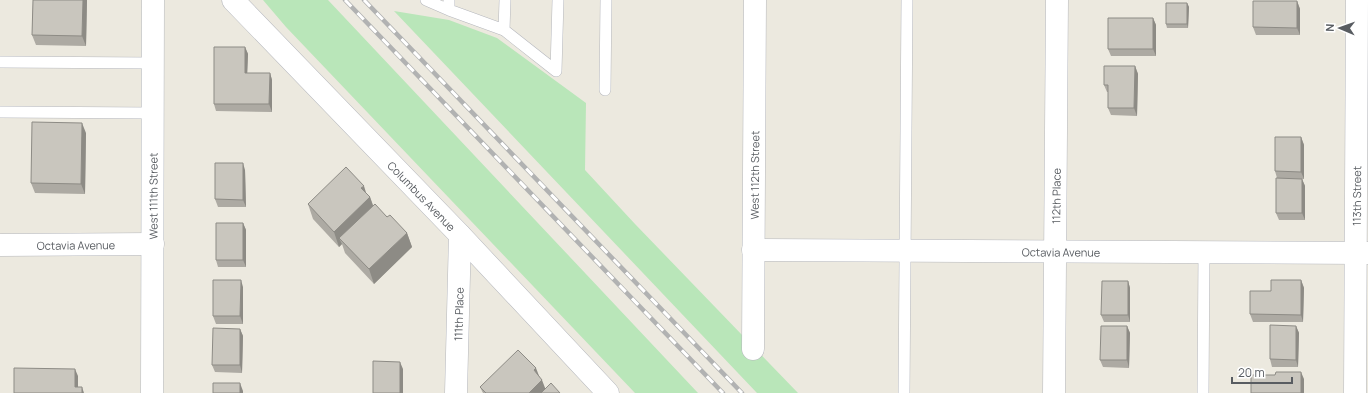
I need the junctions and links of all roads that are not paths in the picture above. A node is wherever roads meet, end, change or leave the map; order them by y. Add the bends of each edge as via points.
1 (153, 0) edge
2 (233, 0) edge
3 (426, 0) edge
4 (505, 0) edge
5 (558, 0) edge
6 (606, 0) edge
7 (755, 0) edge
8 (906, 0) edge
9 (1058, 0) edge
10 (1357, 0) edge
11 (449, 5) edge
12 (504, 30) junction
13 (0, 62) edge
14 (153, 63) junction
15 (605, 90) dead end
16 (0, 112) edge
17 (153, 113) junction
18 (460, 235) junction
19 (153, 244) junction
20 (0, 245) edge
21 (753, 250) junction
22 (904, 251) junction
23 (1055, 251) junction
24 (1204, 252) junction
25 (1362, 253) edge
26 (753, 349) dead end
27 (152, 393) edge
28 (456, 393) edge
29 (608, 393) edge
30 (904, 393) edge
31 (1054, 393) edge
32 (1203, 393) edge
33 (1355, 393) edge

1 - 14 street, West 111th Street
2 - 18 street, Columbus Avenue
3 - 11 lane
4 - 12 lane
5 - 12 lane via 556,71
6 - 15 lane
7 - 21 street, West 112th Street
8 - 22 lane
9 - 23 street, 112th Place
10 - 25 street, 113th Street
11 - 12 lane
13 - 14 lane
14 - 17 street, West 111th Street
16 - 17 lane
17 - 19 street, West 111th Street
18 - 28 street, 111th Place
18 - 29 street, Columbus Avenue
19 - 20 street, Octavia Avenue
19 - 27 street, West 111th Street
21 - 22 street, Octavia Avenue
21 - 26 street, West 112th Street
22 - 23 street, Octavia Avenue
22 - 30 lane
23 - 24 street, Octavia Avenue
23 - 31 street, 112th Place
24 - 25 street, Octavia Avenue
24 - 32 lane
25 - 33 street, 113th Street

